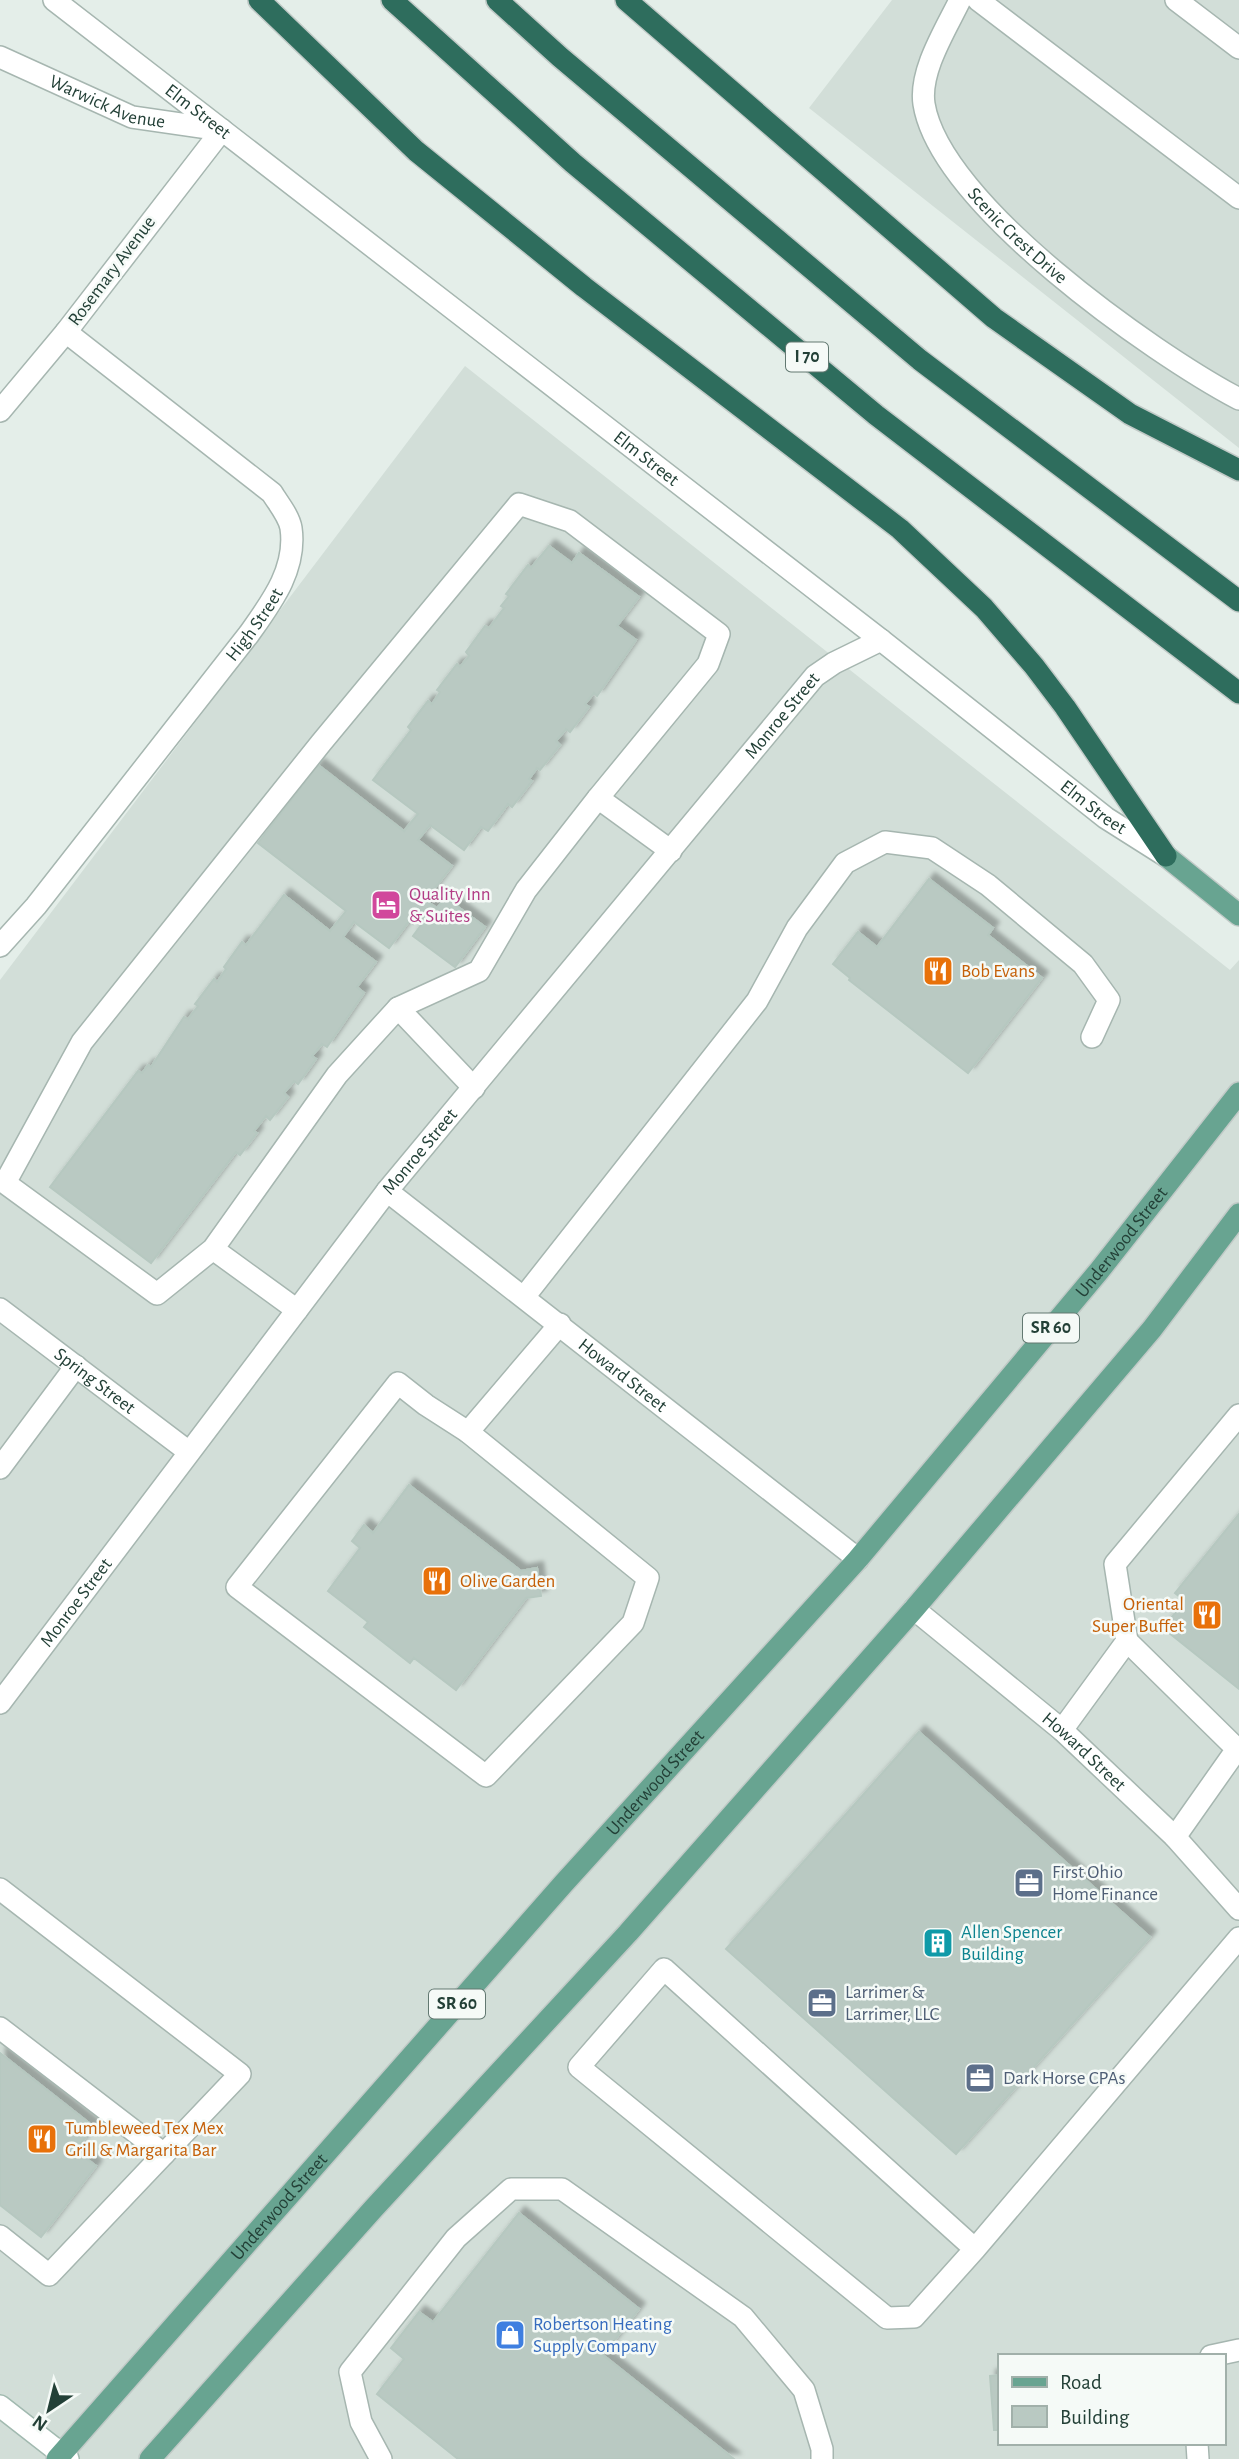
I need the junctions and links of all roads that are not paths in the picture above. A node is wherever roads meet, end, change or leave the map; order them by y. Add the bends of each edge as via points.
1 (54, 0) edge
2 (259, 0) edge
3 (392, 0) edge
4 (497, 0) edge
5 (626, 0) edge
6 (960, 0) edge
7 (978, 0) edge
8 (1176, 0) edge
9 (1239, 48) edge
10 (0, 57) edge
11 (222, 130) junction
12 (1239, 198) edge
13 (66, 332) junction
14 (1239, 399) edge
15 (0, 411) edge
16 (1239, 470) edge
17 (1239, 601) edge
18 (881, 640) junction
19 (1239, 693) edge
20 (598, 798) junction
21 (671, 851) junction
22 (1166, 856) junction
23 (1239, 915) edge
24 (0, 946) edge
25 (398, 1008) junction
26 (1092, 1037) dead end
27 (474, 1088) junction
28 (1239, 1093) edge
29 (387, 1191) junction
30 (1239, 1214) edge
31 (213, 1249) junction
32 (524, 1297) junction
33 (0, 1309) edge
34 (297, 1310) junction
35 (560, 1324) junction
36 (75, 1366) junction
37 (1239, 1415) edge
38 (468, 1432) junction
39 (189, 1452) junction
40 (0, 1468) edge
41 (858, 1559) junction
42 (914, 1609) junction
43 (1127, 1640) junction
44 (0, 1703) edge
45 (1062, 1730) junction
46 (1175, 1837) junction
47 (0, 1889) edge
48 (1239, 1909) edge
49 (1239, 1938) edge
50 (0, 2028) edge
51 (164, 2154) junction
52 (0, 2236) edge
53 (975, 2249) junction
54 (1239, 2350) edge
55 (1220, 2354) edge
56 (0, 2406) edge
57 (62, 2457) edge
58 (150, 2459) edge
59 (381, 2459) edge
60 (822, 2459) edge

1 - 11 street, Elm Street
2 - 22 highway via 416,151 584,288 900,529 984,608 1065,707
3 - 19 highway, I 70 via 573,163 876,415
4 - 17 highway via 919,360
5 - 16 highway via 994,318 1130,414
6 - 14 street, Scenic Crest Drive via 929,62 924,102 937,144 976,196 1103,311
7 - 12 street
8 - 9 street
10 - 11 street, Warwick Avenue via 132,117
11 - 13 street, Rosemary Avenue
11 - 18 street, Elm Street
13 - 15 street, Rosemary Avenue
13 - 24 street, High Street via 272,493 290,526 290,563 274,599 249,634
18 - 21 street, Monroe Street via 814,676
18 - 22 street, Elm Street via 1106,818
20 - 21 street
20 - 25 street via 526,890 479,971
20 - 31 street via 708,664 719,634 570,521 519,504 82,1042 5,1183 157,1294
21 - 27 street, Monroe Street
22 - 23 main road, Elm Street
25 - 27 street
25 - 31 street via 337,1075
26 - 32 street via 1110,1000 1083,964 988,885 932,848 885,842 845,863 797,928 757,1000
27 - 29 street, Monroe Street
28 - 41 main road, Underwood Street / SR 60 via 1099,1271
29 - 32 street, Howard Street
29 - 34 street, Monroe Street
30 - 42 main road via 1152,1329
31 - 34 street
32 - 35 street, Howard Street
33 - 36 street, Spring Street
34 - 39 street, Monroe Street
35 - 38 street
35 - 41 street, Howard Street
36 - 39 street, Spring Street
36 - 40 street
37 - 43 street via 1115,1563
38 - 38 street via 398,1383 237,1587 486,1776 633,1623 648,1578
39 - 44 street, Monroe Street
41 - 57 main road, Underwood Street / SR 60 via 555,1894
42 - 45 street, Howard Street
42 - 58 main road via 628,1933 364,2218
43 - 45 street
43 - 46 street via 1237,1749
45 - 46 street, Howard Street
46 - 48 street, Howard Street
47 - 51 street via 240,2074
49 - 53 street
50 - 51 street
51 - 52 street via 49,2276
53 - 53 street via 914,2317 887,2318 579,2067 664,1969
54 - 55 street
56 - 57 street
59 - 60 street via 360,2423 350,2372 456,2238 511,2189 562,2189 743,2317 804,2390

